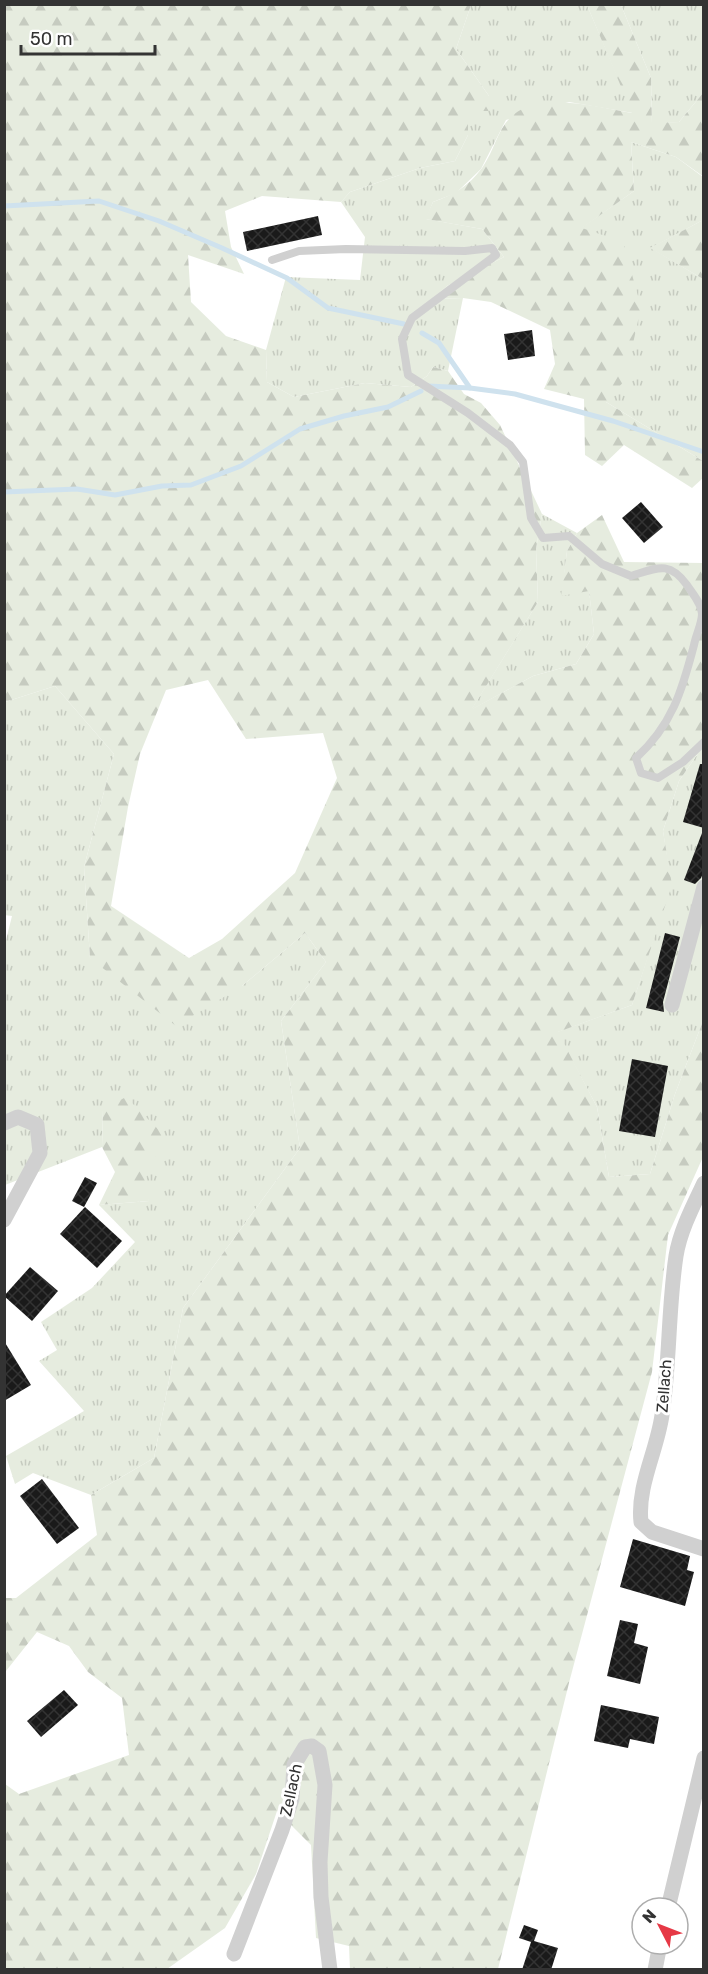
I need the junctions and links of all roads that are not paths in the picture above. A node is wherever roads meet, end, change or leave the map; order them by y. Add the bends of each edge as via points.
1 (272, 260) dead end
2 (704, 742) edge
3 (704, 887) edge
4 (672, 1005) dead end
5 (4, 1123) edge
6 (704, 1183) edge
7 (4, 1220) edge
8 (704, 1549) edge
9 (704, 1758) edge
10 (671, 1896) edge
11 (234, 1954) dead end
12 (330, 1970) edge

1 - 2 lane via 299,251 492,248 496,255 412,318 402,339 408,375 510,445 523,462 531,518 543,538 569,536 602,564 631,576 660,567 678,572 702,612 673,713 636,758 641,774 658,778
3 - 4 street
5 - 7 street via 18,1117 37,1125 40,1153
6 - 8 street, Zellach via 676,1254 662,1416 639,1506 641,1522 652,1532
9 - 10 street
11 - 12 street, Zellach via 292,1799 294,1765 305,1747 312,1746 319,1751 325,1785 320,1872

